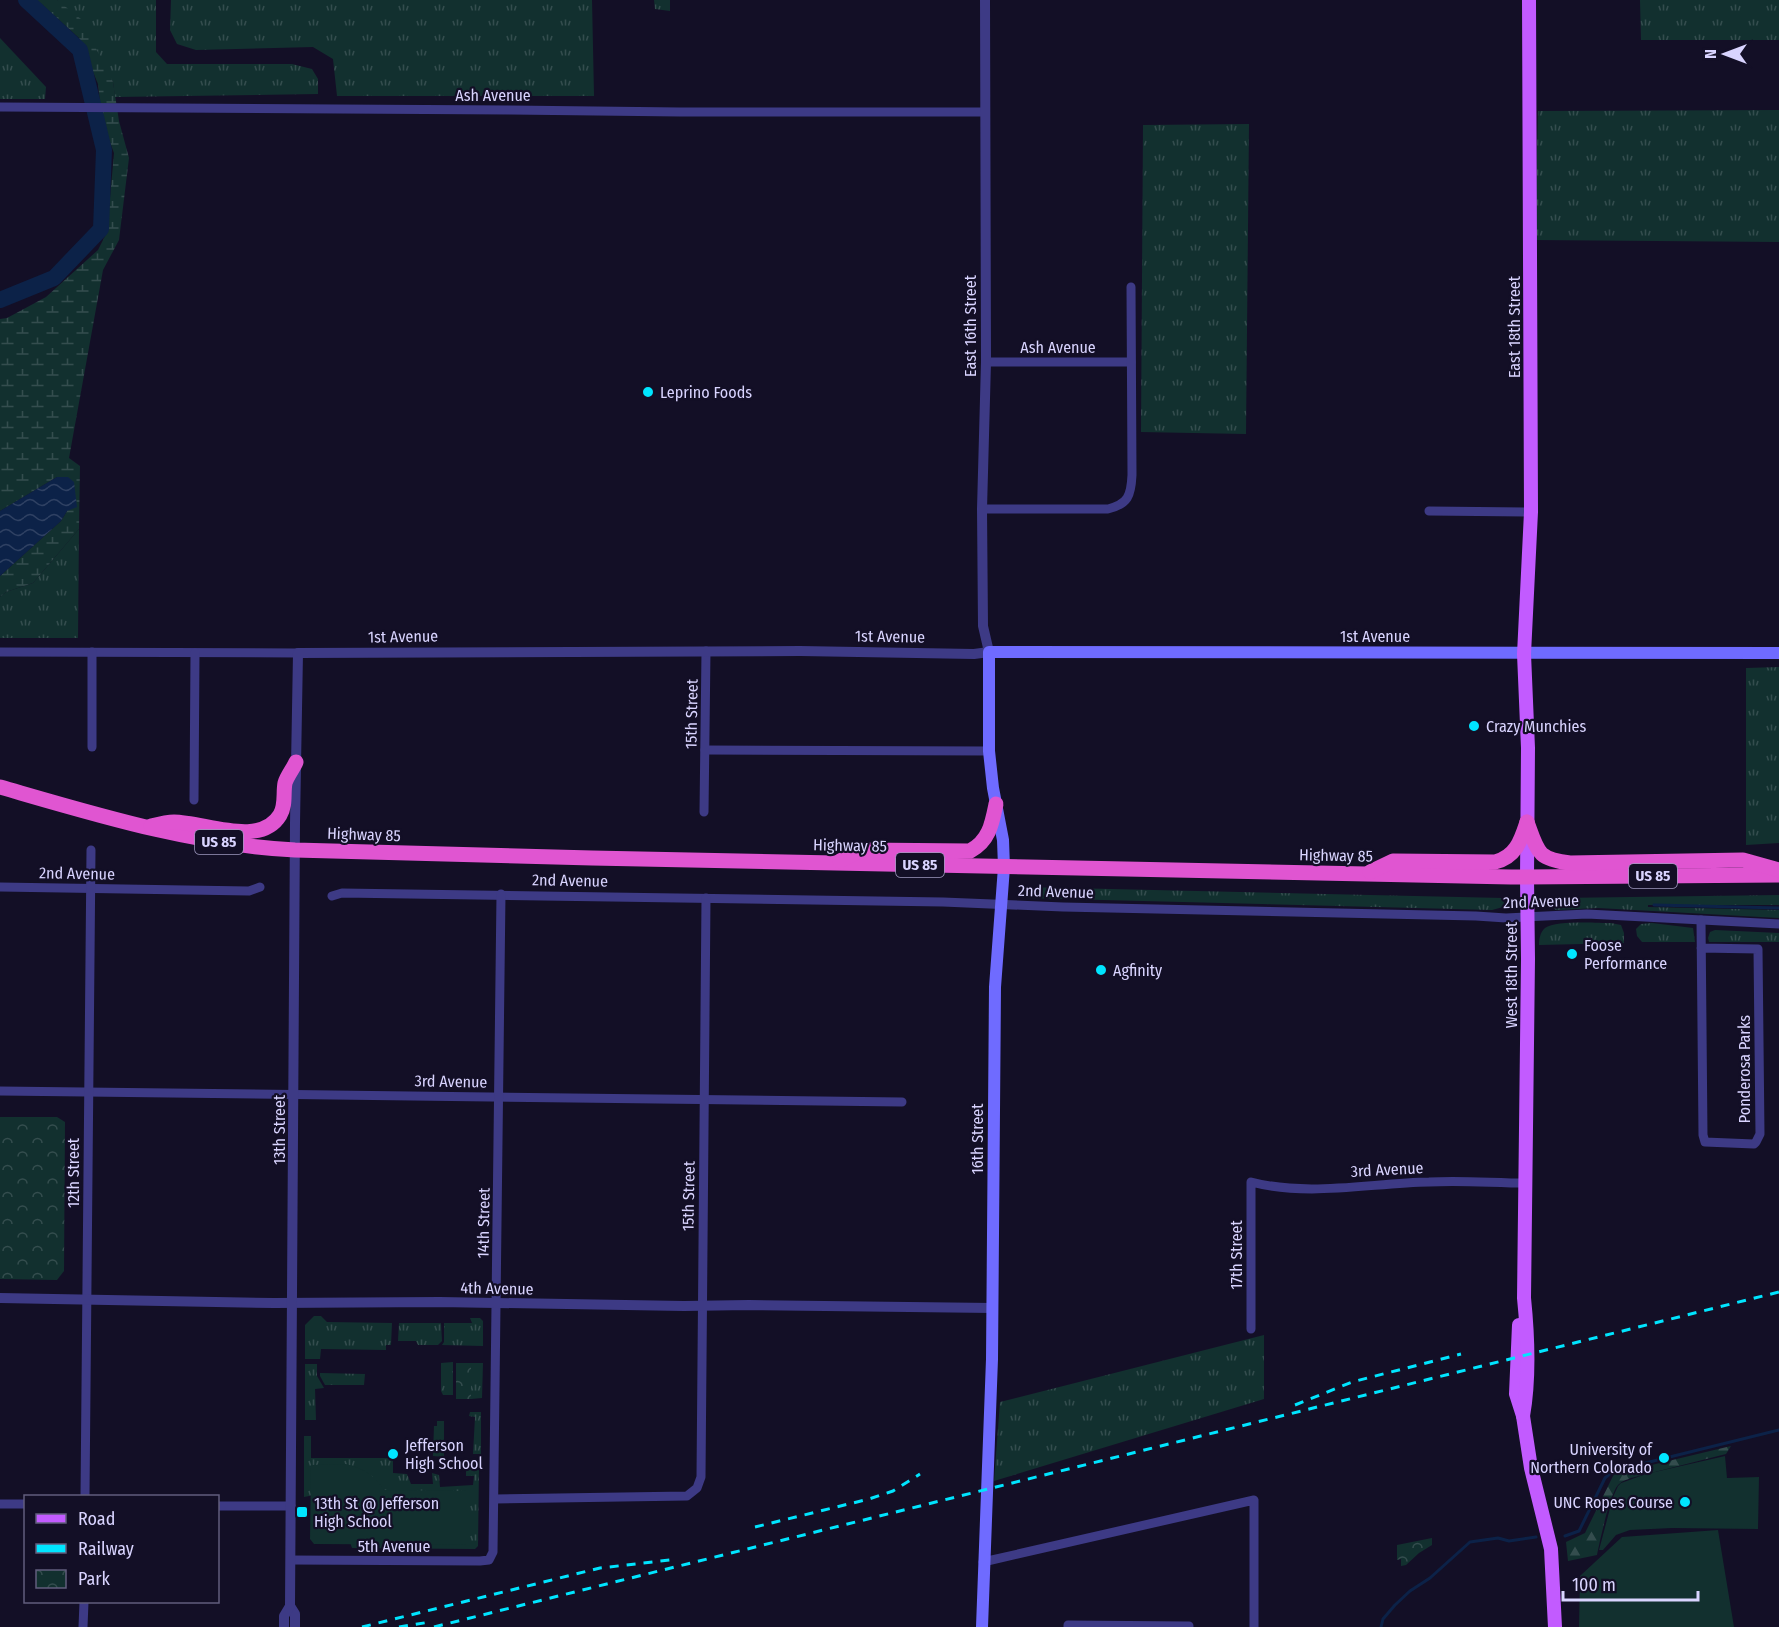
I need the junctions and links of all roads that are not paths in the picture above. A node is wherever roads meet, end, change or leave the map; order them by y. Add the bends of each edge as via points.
1 (985, 0) edge
2 (1529, 0) edge
3 (0, 107) edge
4 (985, 112) junction
5 (1131, 287) dead end
6 (986, 362) junction
7 (1131, 362) junction
8 (982, 509) junction
9 (1429, 511) dead end
10 (1531, 512) junction
11 (706, 651) junction
12 (0, 652) edge
13 (92, 652) junction
14 (989, 652) junction
15 (195, 653) junction
16 (298, 653) junction
17 (1779, 653) edge
18 (1524, 654) junction
19 (92, 747) dead end
20 (705, 750) junction
21 (989, 751) junction
22 (296, 762) junction
23 (0, 787) edge
24 (194, 800) dead end
25 (996, 804) junction
26 (704, 812) dead end
27 (1527, 822) junction
28 (143, 827) junction
29 (91, 850) dead end
30 (295, 850) junction
31 (836, 862) junction
32 (1004, 867) junction
33 (1779, 870) edge
34 (1367, 874) junction
35 (1779, 875) edge
36 (1527, 878) junction
37 (0, 887) edge
38 (260, 887) dead end
39 (90, 889) junction
40 (501, 894) junction
41 (333, 896) dead end
42 (706, 898) junction
43 (1002, 904) junction
44 (1528, 917) junction
45 (1701, 920) junction
46 (1779, 924) edge
47 (1701, 948) junction
48 (0, 1091) edge
49 (88, 1091) junction
50 (294, 1094) junction
51 (499, 1096) junction
52 (704, 1099) junction
53 (902, 1102) dead end
54 (1251, 1182) joint
55 (1526, 1184) junction
56 (0, 1299) edge
57 (87, 1300) junction
58 (293, 1302) junction
59 (497, 1304) junction
60 (702, 1306) junction
61 (993, 1308) junction
62 (1251, 1329) dead end
63 (84, 1495) edge
64 (495, 1499) junction
65 (0, 1504) edge
66 (24, 1504) edge
67 (219, 1506) edge
68 (291, 1506) junction
69 (493, 1552) joint
70 (291, 1560) junction
71 (983, 1562) junction
72 (84, 1603) edge
73 (290, 1606) junction
74 (1146, 1626) edge
75 (1189, 1626) edge
76 (83, 1627) edge
77 (284, 1627) edge
78 (295, 1627) edge
79 (982, 1627) edge
80 (1068, 1627) edge
81 (1254, 1627) edge
82 (1555, 1627) edge

1 - 4 street, East 16th Street
2 - 10 main road, East 18th Street
3 - 4 street, Ash Avenue
4 - 6 street, East 16th Street
5 - 7 street
6 - 7 street, Ash Avenue
6 - 8 street, East 16th Street
7 - 8 street via 1132,475 1131,488 1120,506
8 - 14 street, East 16th Street via 983,626
9 - 10 street
10 - 18 main road, East 18th Street
11 - 14 street, 1st Avenue
11 - 16 street, 1st Avenue
11 - 20 street, 15th Street
12 - 13 street, 1st Avenue
13 - 15 street, 1st Avenue
13 - 19 street
14 - 18 main road, 1st Avenue
14 - 21 main road, 16th Street
15 - 16 street, 1st Avenue
15 - 24 street
16 - 22 street, 13th Street
17 - 18 main road, 1st Avenue
18 - 27 main road, West 18th Street
20 - 21 street
20 - 26 street, 15th Street
21 - 25 main road, 16th Street
22 - 28 highway via 285,781 282,812 265,829 241,832 174,822
22 - 30 street, 13th Street
23 - 28 highway, Highway 85 / US 85
25 - 31 highway via 986,838 970,851 862,850
25 - 32 main road, 16th Street via 1004,840
27 - 33 highway via 1539,852 1556,861 1743,860
27 - 34 highway via 1517,849 1503,861 1393,861
27 - 36 main road, West 18th Street
28 - 30 highway, Highway 85 / US 85 via 206,840
29 - 39 street, 12th Street
30 - 31 highway, Highway 85 / US 85
30 - 50 street, 13th Street
31 - 32 highway, Highway 85 / US 85
32 - 34 highway, Highway 85 / US 85
32 - 43 main road, 16th Street
34 - 36 highway, Highway 85 / US 85
35 - 36 highway, Highway 85 / US 85
36 - 44 main road, West 18th Street
37 - 39 street, 2nd Avenue
38 - 39 street, 2nd Avenue via 249,891
39 - 49 street, 12th Street
40 - 41 street, 2nd Avenue
40 - 42 street, 2nd Avenue
40 - 51 street, 14th Street
42 - 43 street, 2nd Avenue
42 - 52 street, 15th Street
43 - 44 street, 2nd Avenue
43 - 61 main road, 16th Street via 995,987
44 - 45 street, 2nd Avenue via 1587,914
44 - 55 main road, West 18th Street
45 - 46 street, 2nd Avenue
45 - 47 street, Ponderosa Parks
47 - 47 street, Ponderosa Parks via 1758,949 1760,1134 1754,1144 1706,1142 1703,1136
48 - 49 street, 3rd Avenue
49 - 50 street, 3rd Avenue
49 - 57 street, 12th Street
50 - 51 street, 3rd Avenue
50 - 58 street, 13th Street
51 - 52 street, 3rd Avenue
51 - 59 street, 14th Street
52 - 53 street, 3rd Avenue
52 - 60 street, 15th Street
54 - 55 street, 3rd Avenue via 1300,1189 1431,1181
54 - 62 street, 17th Street
55 - 82 main road, West 18th Street via 1524,1298 1516,1394 1551,1549
56 - 57 street, 4th Avenue
57 - 58 street, 4th Avenue
57 - 63 street, 12th Street
58 - 59 street, 4th Avenue
58 - 68 street, 13th Street
59 - 60 street, 4th Avenue
59 - 64 street, 14th Street
60 - 61 street, 4th Avenue
60 - 64 street, 15th Street via 697,1488 687,1496
61 - 71 main road, 16th Street
64 - 69 street, 14th Street
65 - 66 street
67 - 68 street
68 - 70 street, 13th Street
69 - 70 street, 5th Avenue via 489,1560 480,1561
70 - 73 street, 13th Street
71 - 79 main road, 16th Street
71 - 81 street via 1254,1500
72 - 76 street
73 - 77 street, 13th Street via 284,1616
73 - 78 street, 13th Street via 296,1614
74 - 75 street
74 - 80 street

